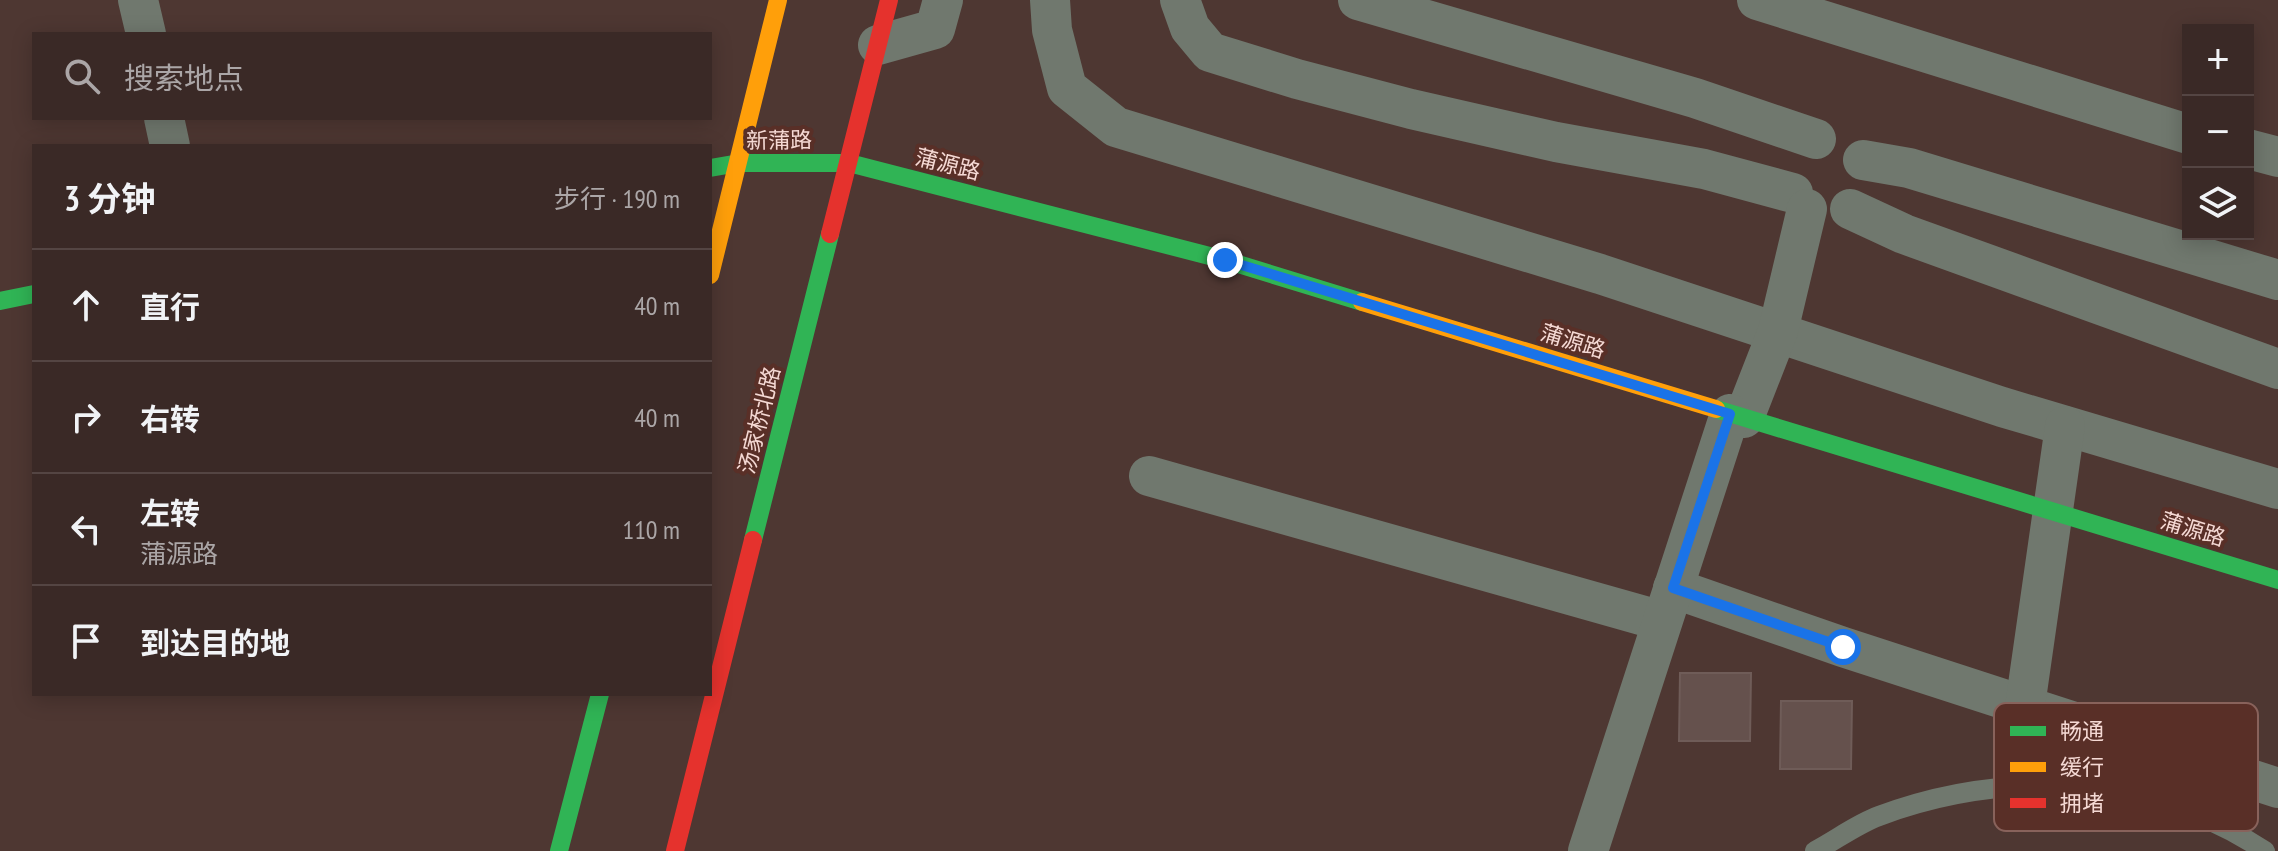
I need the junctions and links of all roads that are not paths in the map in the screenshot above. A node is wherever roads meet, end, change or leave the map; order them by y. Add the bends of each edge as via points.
1 (138, 0) edge
2 (778, 0) edge
3 (889, 0) edge
4 (943, 0) edge
5 (1050, 0) edge
6 (1180, 0) edge
7 (1358, 0) edge
8 (1757, 0) edge
9 (146, 32) edge
10 (878, 45) junction
11 (164, 120) edge
12 (2182, 132) edge
13 (1816, 139) junction
14 (170, 144) edge
15 (2254, 151) edge
16 (2278, 157) edge
17 (1863, 160) junction
18 (739, 163) junction
19 (849, 163) junction
20 (712, 168) edge
21 (1800, 201) junction
22 (1850, 209) junction
23 (712, 267) edge
24 (2278, 280) edge
25 (32, 294) edge
26 (0, 301) edge
27 (1778, 331) junction
28 (2278, 369) edge
29 (1737, 416) junction
30 (2065, 426) junction
31 (1149, 476) dead end
32 (2278, 489) edge
33 (2052, 512) junction
34 (2278, 580) edge
35 (1668, 604) junction
36 (599, 696) edge
37 (2014, 703) edge
38 (2025, 703) edge
39 (2258, 782) edge
40 (1994, 788) edge
41 (2278, 788) edge
42 (2227, 831) edge
43 (559, 851) edge
44 (675, 851) edge
45 (1588, 851) edge
46 (1815, 851) edge
47 (2265, 851) edge

1 - 9 street
2 - 18 street
3 - 10 street, 汤家桥北路
4 - 10 street via 935,29
5 - 27 street via 1067,88 1116,127
6 - 21 street via 1190,28 1210,52 1411,109 1704,169
7 - 13 street via 1695,98
8 - 12 street
10 - 19 street, 汤家桥北路
11 - 14 street
13 - 17 street via 1839,139
13 - 21 street via 1804,145 1790,167
15 - 16 street
17 - 22 street via 1864,192
17 - 24 street via 1909,168
18 - 19 street, 新蒲路
18 - 20 street, 新蒲路
18 - 23 street
19 - 29 street, 蒲源路 via 1225,260
19 - 44 street, 汤家桥北路
21 - 22 street via 1829,215
21 - 27 street
22 - 28 street via 1904,234
25 - 26 street
27 - 29 street
27 - 30 street
29 - 33 street, 蒲源路
29 - 35 street
30 - 32 street
30 - 33 street
31 - 35 street
33 - 34 street, 蒲源路
33 - 38 street
35 - 37 street
35 - 45 street
36 - 43 street
39 - 41 street
40 - 46 lane via 1953,793 1876,817
42 - 47 lane

